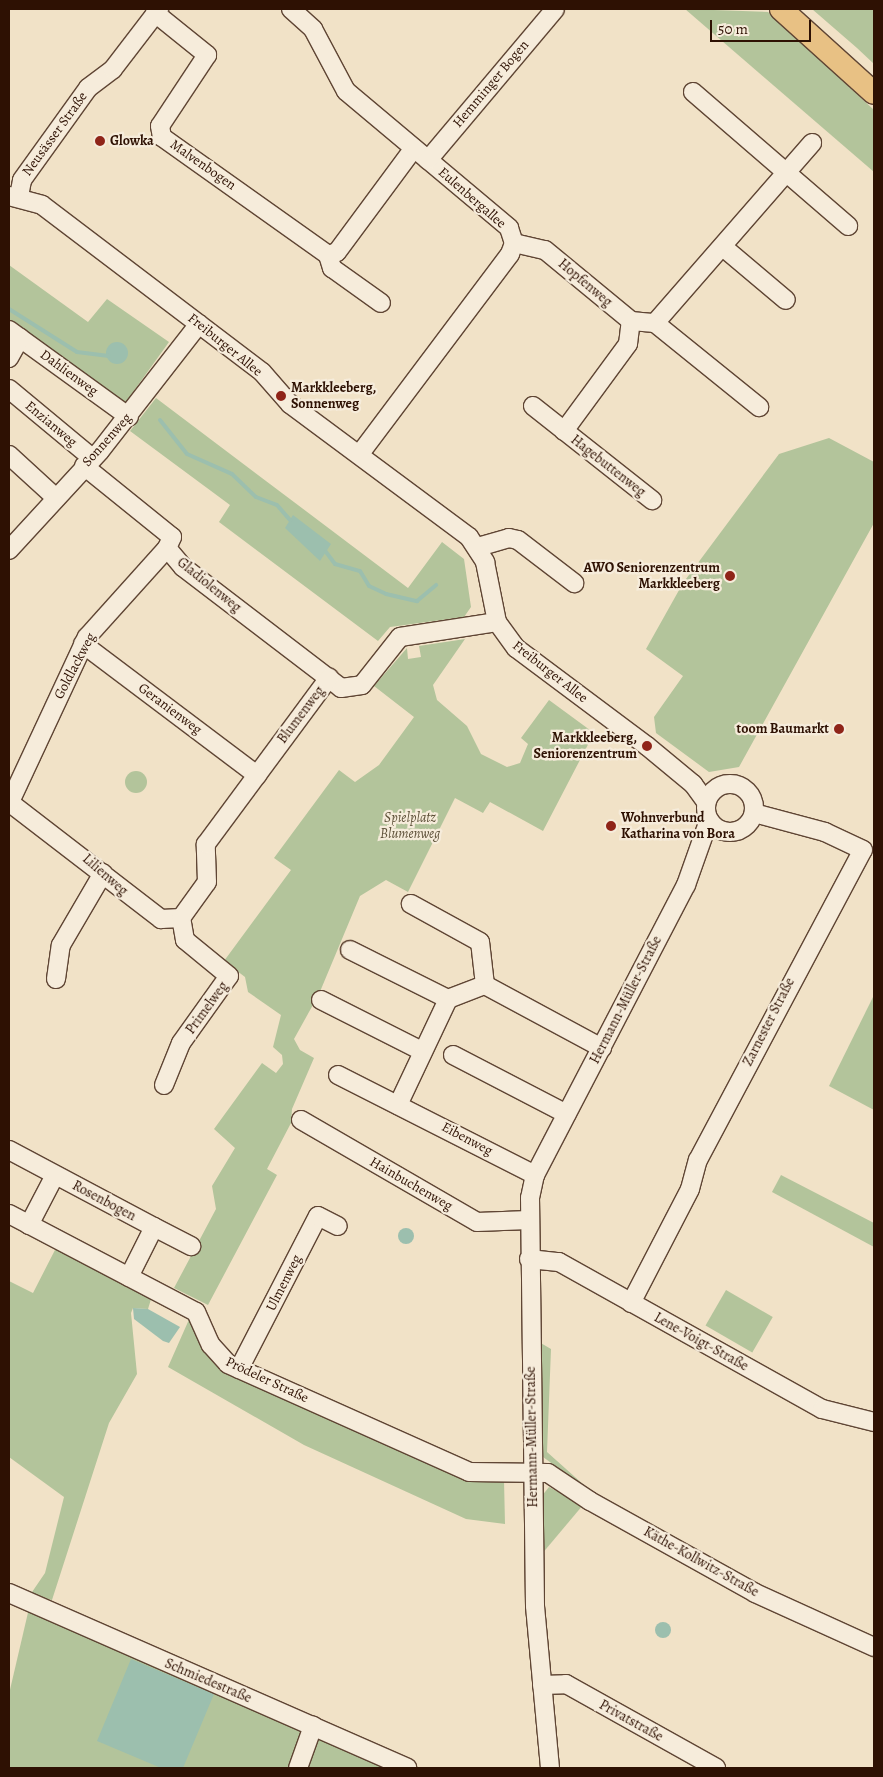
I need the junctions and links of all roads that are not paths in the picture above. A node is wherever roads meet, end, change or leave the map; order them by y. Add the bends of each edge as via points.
1 (291, 9) edge
2 (554, 9) edge
3 (782, 9) edge
4 (157, 11) edge
5 (693, 92) dead end
6 (874, 93) edge
7 (812, 143) dead end
8 (414, 148) junction
9 (428, 160) junction
10 (786, 173) junction
11 (14, 196) edge
12 (848, 226) dead end
13 (514, 243) junction
14 (723, 247) junction
15 (328, 255) junction
16 (786, 300) dead end
17 (381, 303) dead end
18 (631, 321) junction
19 (655, 323) junction
20 (199, 324) junction
21 (14, 334) edge
22 (9, 358) edge
23 (9, 389) edge
24 (533, 406) dead end
25 (759, 407) dead end
26 (129, 417) junction
27 (564, 431) junction
28 (9, 455) edge
29 (359, 455) junction
30 (88, 462) junction
31 (56, 497) junction
32 (652, 500) dead end
33 (478, 547) junction
34 (167, 548) junction
35 (9, 550) edge
36 (574, 583) dead end
37 (497, 622) junction
38 (83, 644) junction
39 (329, 678) junction
40 (647, 746) junction
41 (257, 775) junction
42 (718, 787) junction
43 (9, 802) edge
44 (706, 802) junction
45 (754, 813) junction
46 (709, 820) junction
47 (727, 832) junction
48 (103, 872) junction
49 (686, 885) junction
50 (411, 904) dead end
51 (181, 918) junction
52 (350, 950) dead end
53 (56, 979) dead end
54 (485, 985) junction
55 (448, 998) junction
56 (321, 1000) dead end
57 (602, 1048) junction
58 (422, 1051) junction
59 (453, 1055) dead end
60 (338, 1075) dead end
61 (164, 1085) dead end
62 (398, 1105) junction
63 (567, 1114) junction
64 (301, 1120) dead end
65 (9, 1150) edge
66 (55, 1175) junction
67 (535, 1175) junction
68 (9, 1214) edge
69 (529, 1220) junction
70 (29, 1225) junction
71 (338, 1226) dead end
72 (154, 1227) junction
73 (191, 1246) dead end
74 (529, 1259) junction
75 (129, 1276) junction
76 (632, 1303) junction
77 (239, 1369) junction
78 (874, 1422) edge
79 (533, 1471) junction
80 (9, 1593) edge
81 (874, 1647) edge
82 (542, 1685) junction
83 (313, 1726) junction
84 (298, 1768) edge
85 (407, 1768) edge
86 (550, 1768) edge
87 (716, 1768) edge

1 - 8 street, Eulenbergallee via 313,29 346,90
2 - 9 street, Hemminger Bogen
3 - 6 main road
4 - 11 street, Neusässer Straße via 113,69 88,88
4 - 15 street, Malvenbogen via 207,55 160,126 162,137
5 - 10 street
7 - 10 street
8 - 9 street, Eulenbergallee
8 - 15 street via 337,252
9 - 13 street, Eulenbergallee via 508,228
10 - 12 street
10 - 14 street
11 - 20 street, Freiburger Allee via 42,206
13 - 18 street, Hopfenweg via 545,250
13 - 29 street, Eulenbergallee via 510,254
14 - 16 street
14 - 19 street
15 - 17 street, Malvenbogen via 332,268
18 - 19 street
18 - 27 street, Hagebuttenweg via 628,344
19 - 25 street
20 - 26 street, Sonnenweg
20 - 29 street, Freiburger Allee via 262,372 281,396
21 - 22 street
21 - 26 street, Dahlienweg
23 - 30 street, Enzianweg
24 - 27 street, Hagebuttenweg
26 - 30 street, Sonnenweg
27 - 32 street, Hagebuttenweg
28 - 31 street
29 - 33 street, Freiburger Allee
30 - 31 street, Sonnenweg
30 - 34 street, Gladiolenweg via 172,537
31 - 35 street, Sonnenweg
33 - 36 street via 509,538 518,540
33 - 37 street, Freiburger Allee
34 - 38 street, Goldlackweg
34 - 39 street, Gladiolenweg via 184,567
37 - 39 street, Blumenweg via 400,637 362,685 341,688
37 - 40 street, Freiburger Allee via 516,648
38 - 41 street, Geranienweg
38 - 43 street, Goldlackweg
39 - 41 street, Blumenweg
40 - 42 street, Freiburger Allee
40 - 44 street, Freiburger Allee via 692,784
41 - 51 street, Blumenweg via 206,844 207,882
42 - 44 street
42 - 45 street via 731,783 744,788 754,800
43 - 48 street, Lilienweg
44 - 46 street
45 - 47 street via 744,828
45 - 76 street, Zarnester Straße via 825,832 863,850 698,1160 690,1188
46 - 47 street
46 - 49 street, Hermann-Müller-Straße
47 - 49 street, Hermann-Müller-Straße
48 - 51 street, Lilienweg via 108,882 161,919
48 - 53 street via 62,945
49 - 57 street, Hermann-Müller-Straße
50 - 54 street via 480,942
51 - 61 street, Primelweg via 185,940 229,976 181,1043
52 - 55 street
54 - 55 street
54 - 57 street
55 - 58 street
56 - 58 street
57 - 63 street, Hermann-Müller-Straße
58 - 62 street
59 - 63 street
60 - 62 street, Eibenweg
62 - 67 street, Eibenweg
63 - 67 street, Hermann-Müller-Straße
64 - 69 street, Hainbuchenweg via 477,1222
65 - 66 street, Rosenbogen
66 - 70 street
66 - 72 street, Rosenbogen
67 - 69 street, Hermann-Müller-Straße
68 - 70 street, Prödeler Straße
69 - 74 street, Hermann-Müller-Straße
70 - 75 street, Prödeler Straße
71 - 77 street, Ulmenweg via 318,1216
72 - 73 street, Rosenbogen
72 - 75 street
74 - 76 street, Lene-Voigt-Straße via 559,1262
74 - 79 street, Hermann-Müller-Straße
75 - 77 street, Prödeler Straße via 196,1312 217,1355
76 - 78 street, Lene-Voigt-Straße via 822,1409
77 - 79 street, Prödeler Straße via 470,1472
79 - 81 street, Käthe-Kollwitz-Straße via 548,1473 590,1501 756,1593
79 - 82 street, Hermann-Müller-Straße via 535,1606
80 - 83 street, Schmiedestraße
82 - 86 street, Hermann-Müller-Straße
82 - 87 street, Privatstraße via 566,1684
83 - 84 street
83 - 85 street, Schmiedestraße

